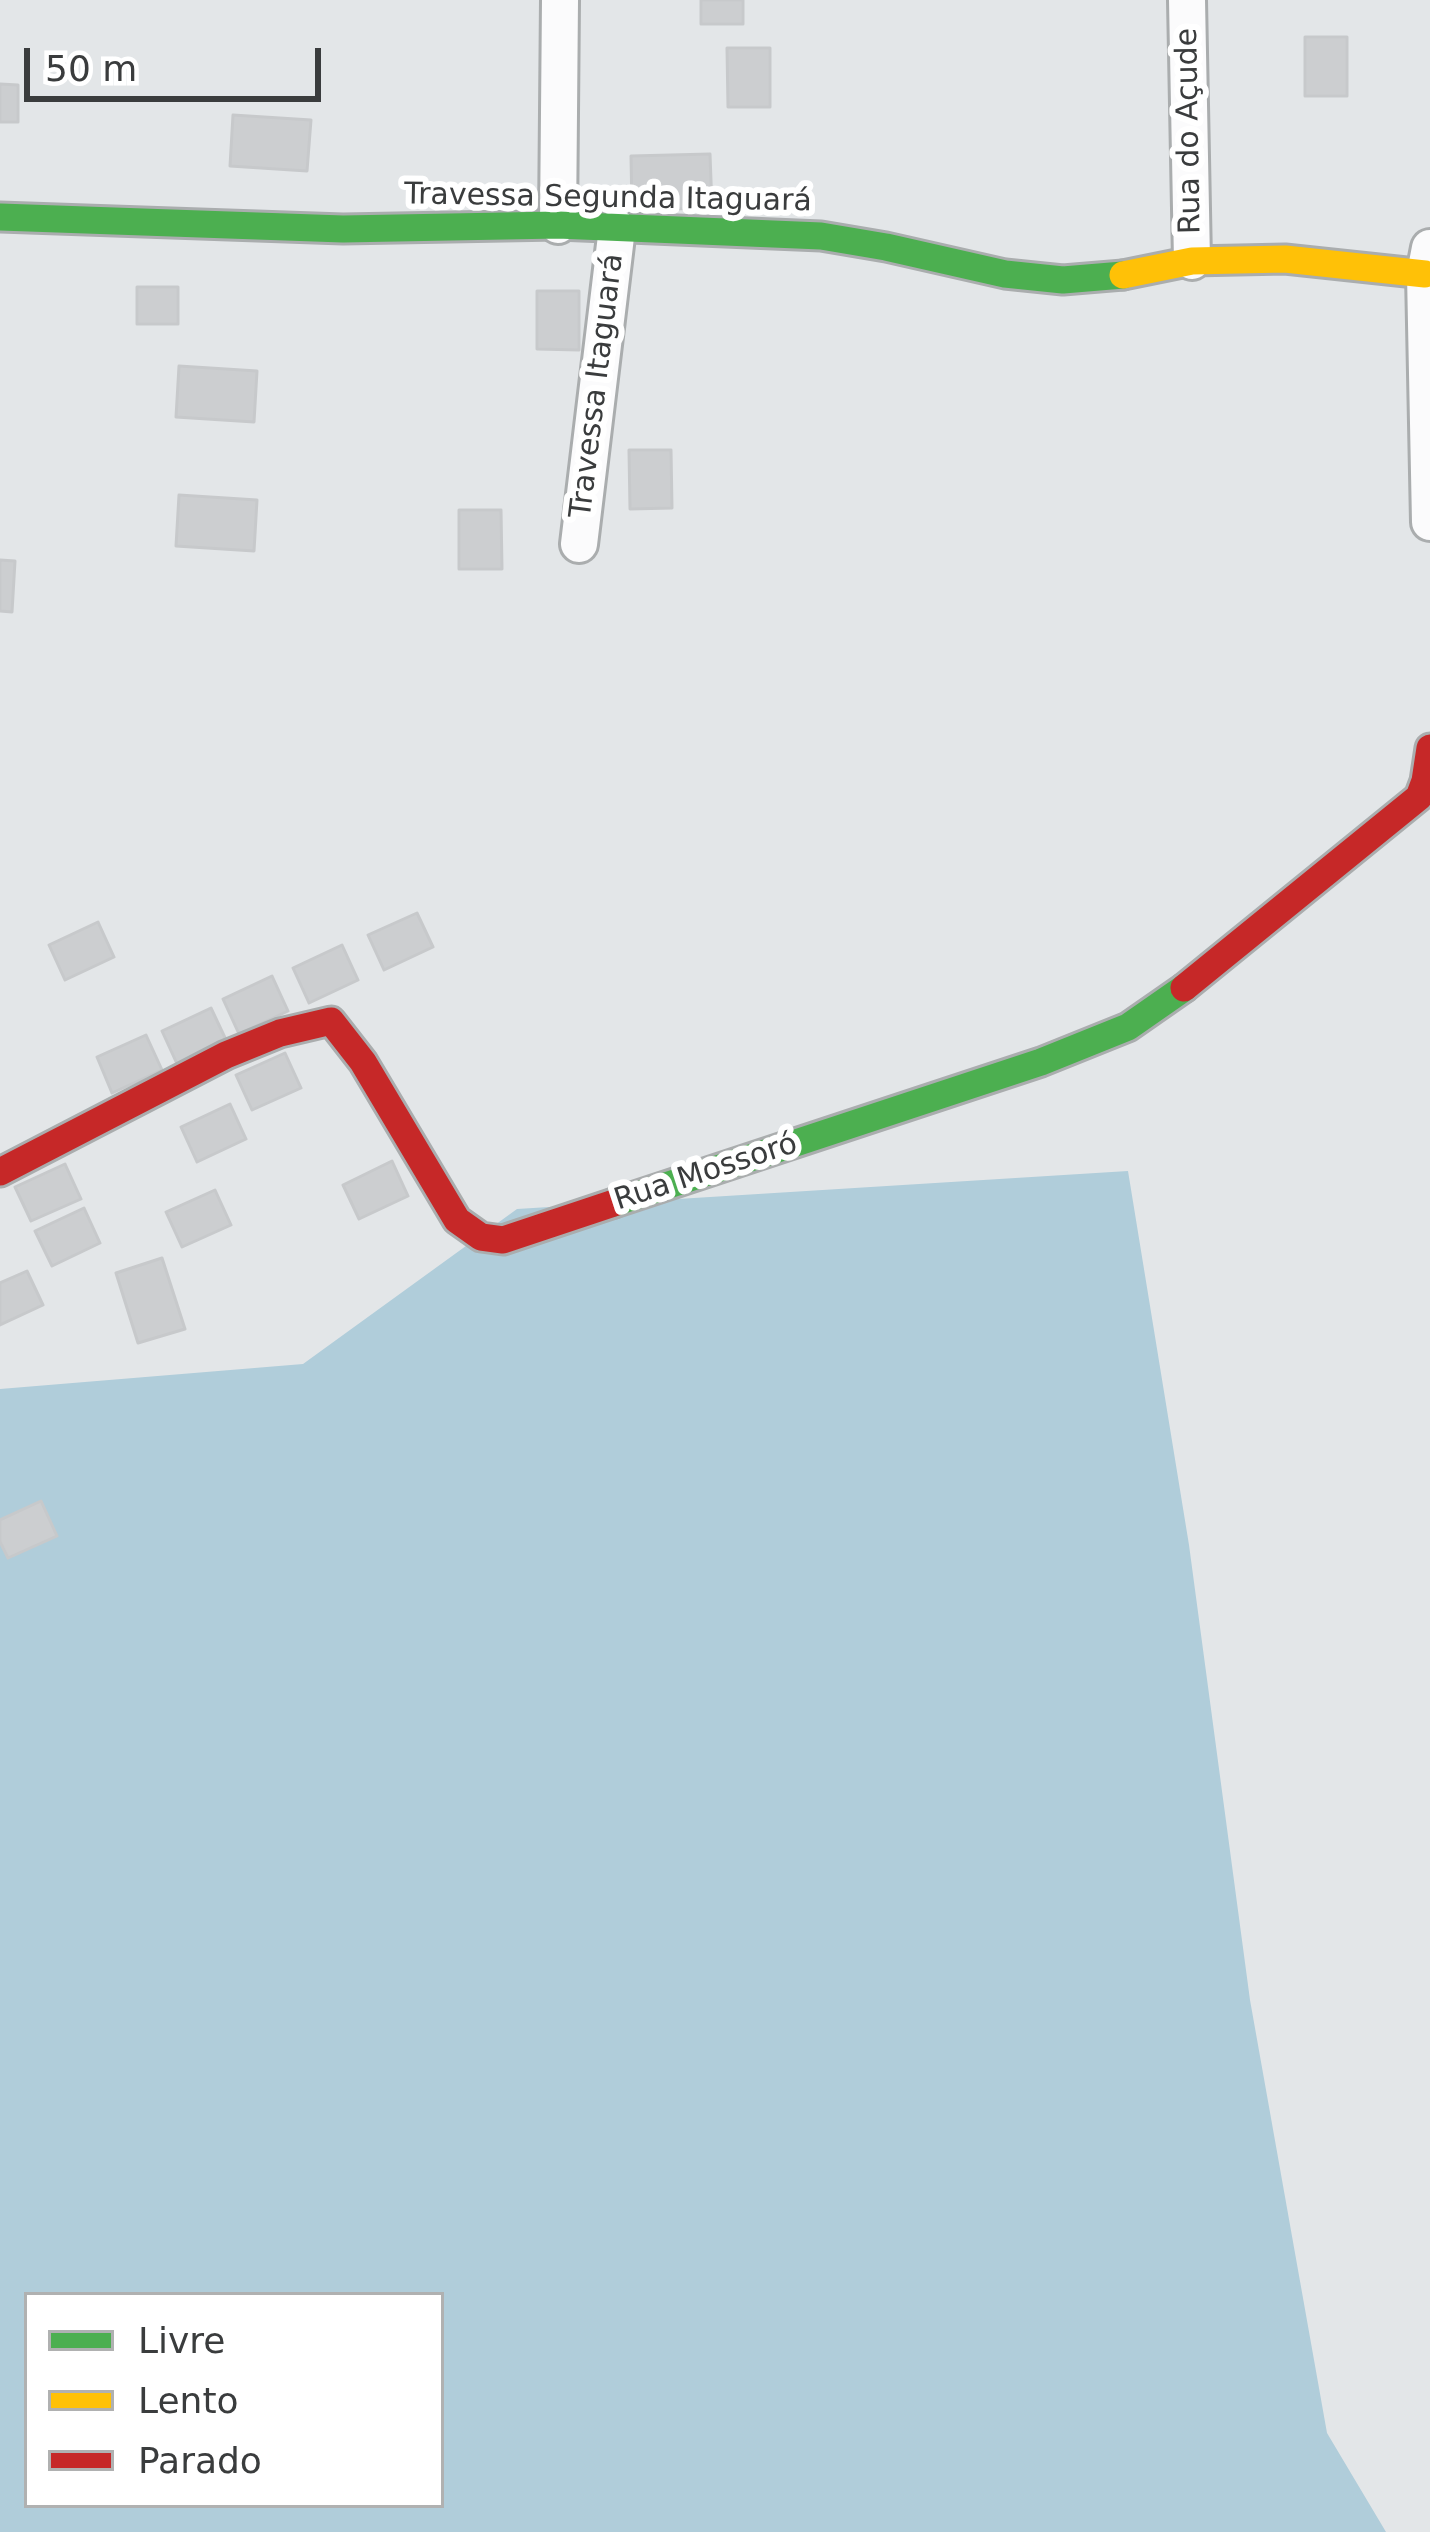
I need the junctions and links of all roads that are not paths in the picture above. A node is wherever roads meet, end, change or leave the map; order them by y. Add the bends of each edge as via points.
1 (560, 0) edge
2 (1187, 0) edge
3 (0, 217) edge
4 (558, 225) junction
5 (617, 228) junction
6 (1192, 261) junction
7 (1427, 261) edge
8 (1430, 523) edge
9 (579, 544) dead end
10 (1430, 748) edge
11 (0, 1172) edge

1 - 4 street
2 - 6 street, Rua do Açude
3 - 4 street, Travessa Segunda Itaguará via 343,229
4 - 5 street, Travessa Segunda Itaguará
5 - 6 street, Travessa Segunda Itaguará via 821,236 1063,280
5 - 9 street, Travessa Itaguará
6 - 7 street, Travessa Segunda Itaguará
7 - 8 street
10 - 11 street, Rua Mossoró via 1419,797 1128,1027 516,1238 474,1236 457,1220 331,1021 226,1055

